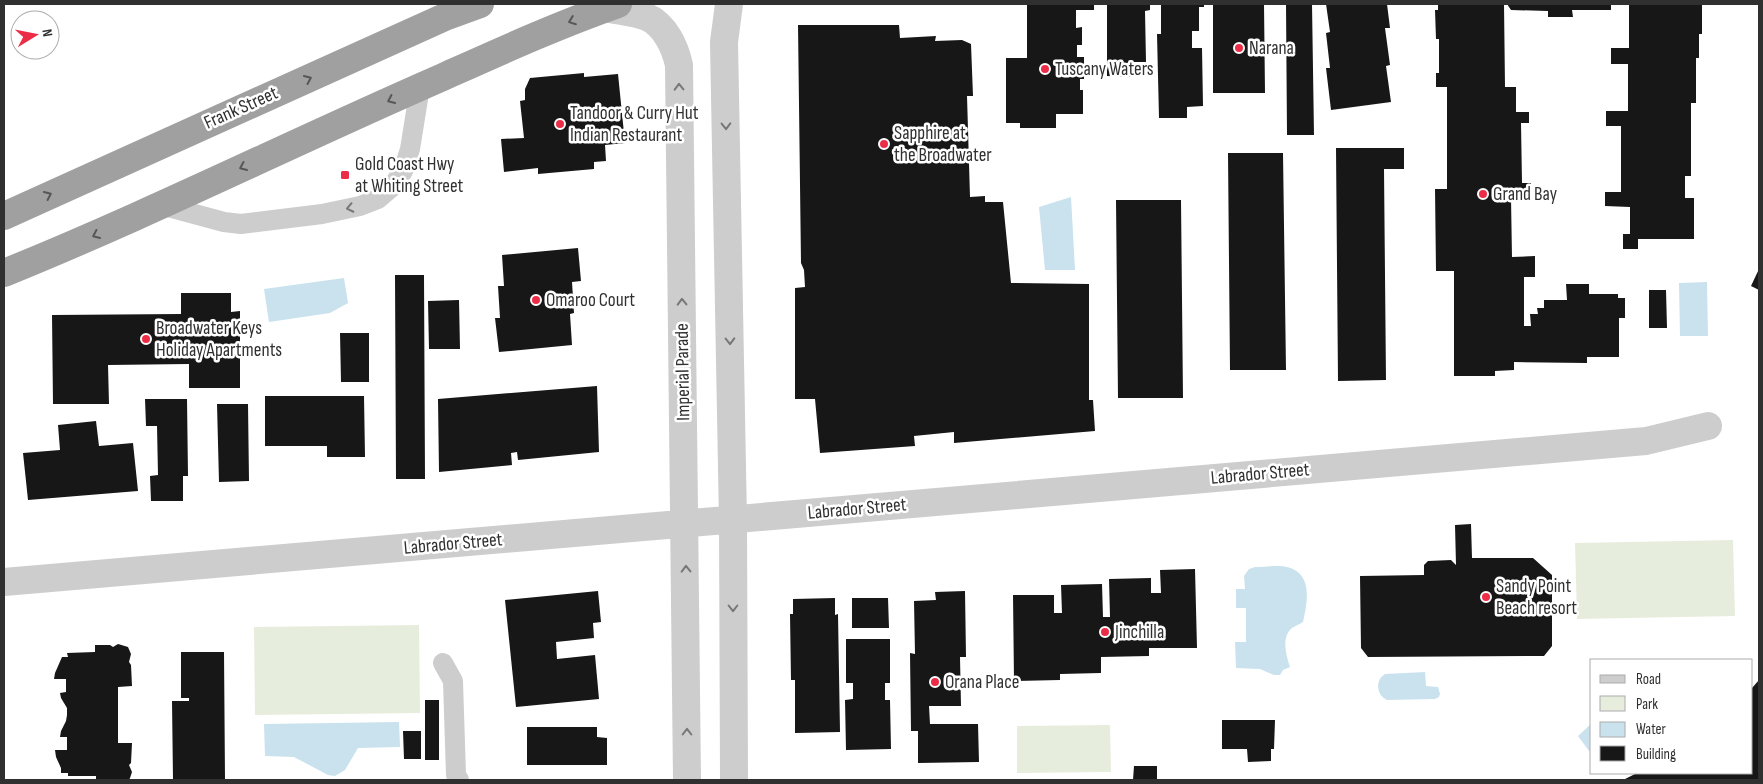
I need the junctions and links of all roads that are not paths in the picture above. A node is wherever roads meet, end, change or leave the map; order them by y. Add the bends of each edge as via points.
1 (480, 4) edge
2 (730, 4) edge
3 (611, 6) edge
4 (420, 87) junction
5 (161, 205) junction
6 (4, 216) edge
7 (4, 273) edge
8 (1708, 426) dead end
9 (733, 520) junction
10 (685, 524) junction
11 (4, 582) edge
12 (443, 662) dead end
13 (459, 780) edge
14 (687, 780) edge
15 (734, 780) edge

6 -> 1 highway, Frank Street
2 -> 9 street via 724,42
3 -> 4 highway via 547,30
10 -> 3 street, Imperial Parade via 678,65 670,40 654,22
4 -> 5 highway
4 -> 5 lane via 403,172 378,199 322,214 241,224
5 -> 7 highway via 82,242
8 - 9 street, Labrador Street via 1646,441
9 - 10 street, Labrador Street
9 -> 15 street
10 - 11 street, Labrador Street
14 -> 10 street, Imperial Parade
12 - 13 lane via 453,681 456,775

